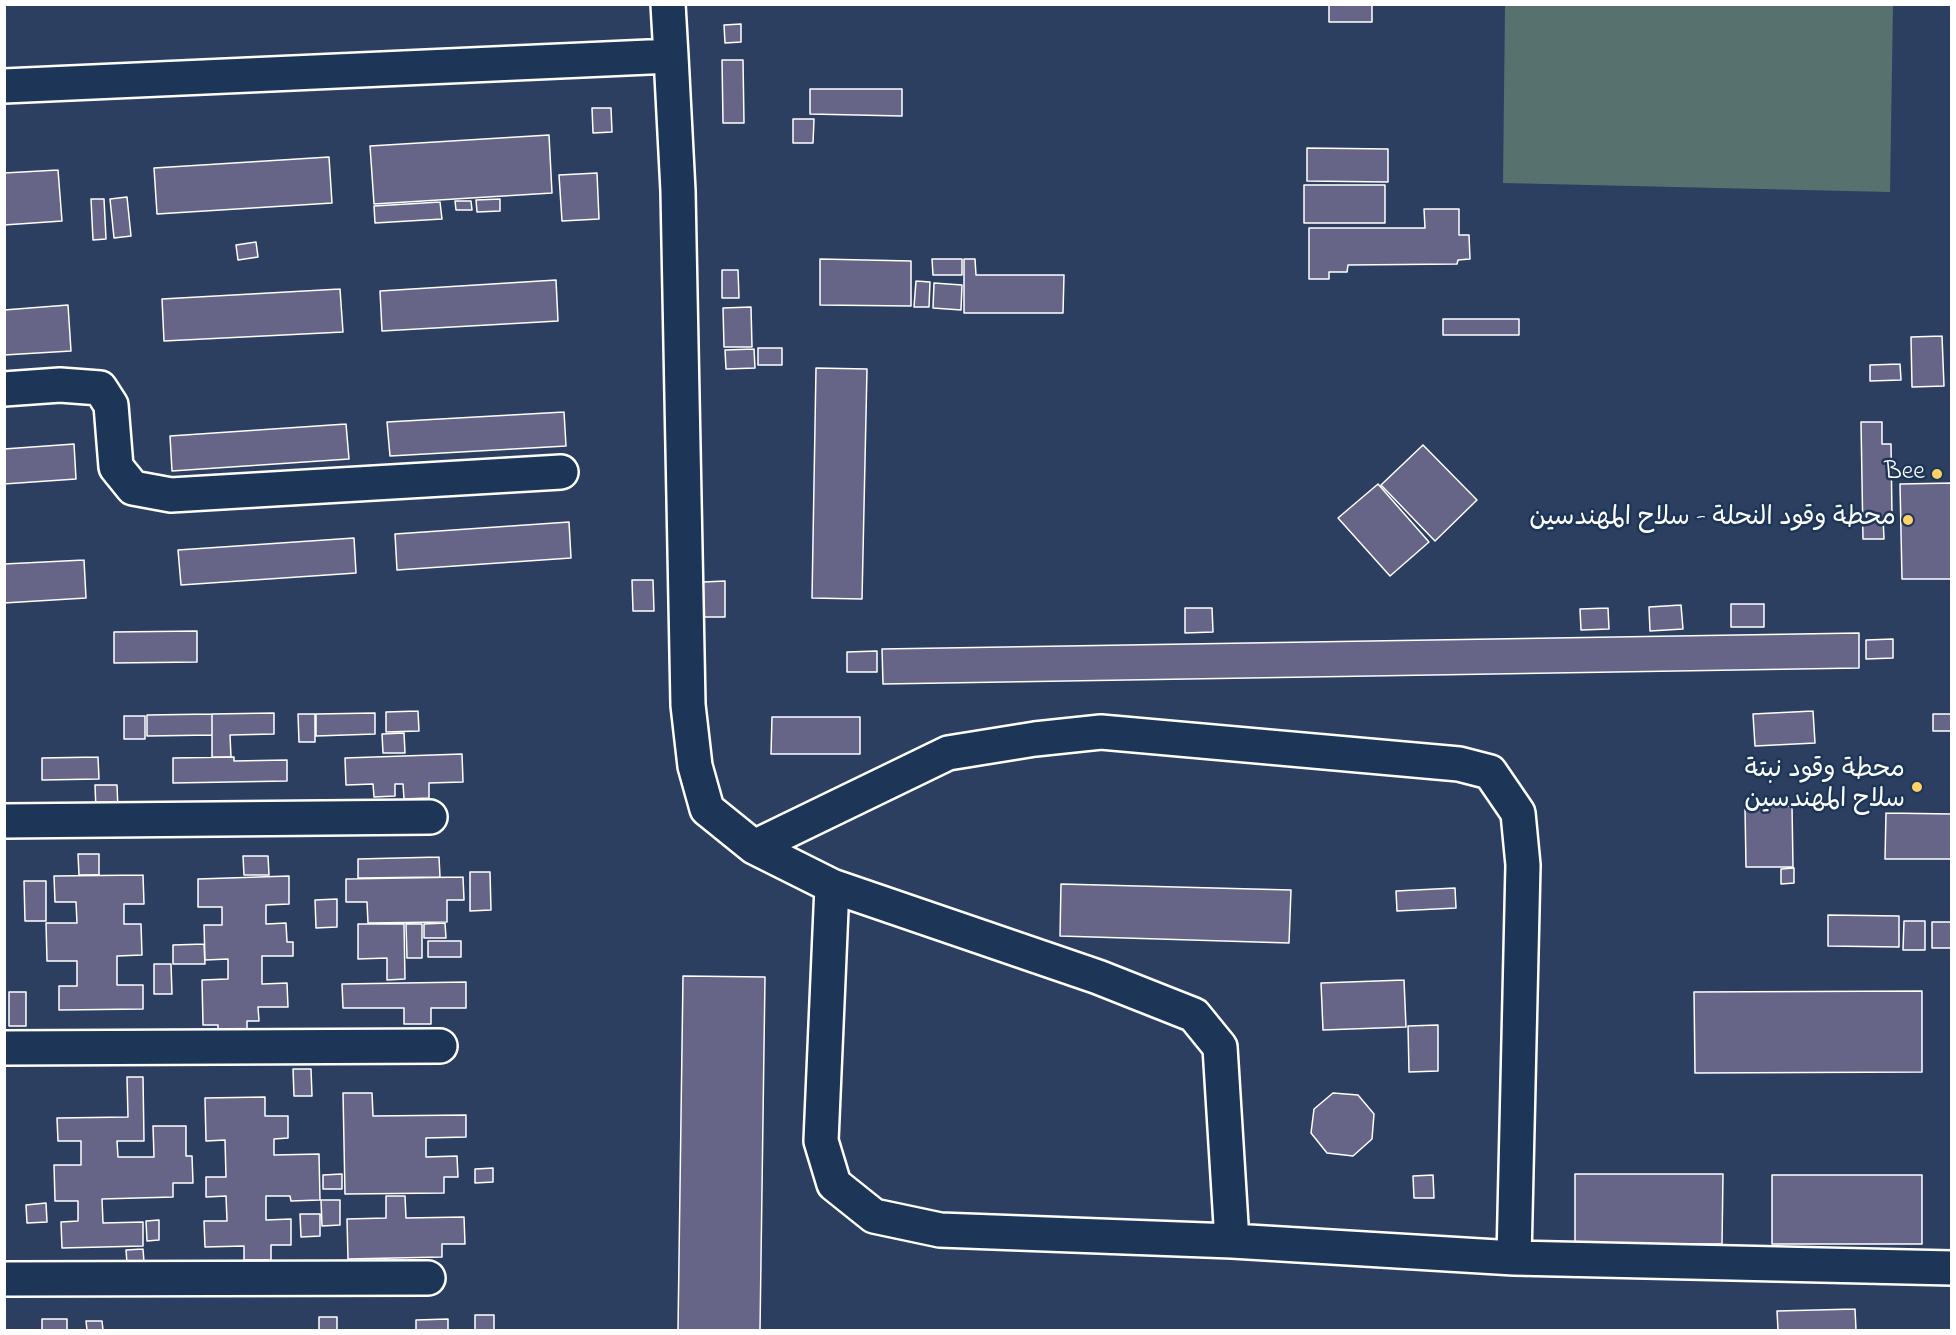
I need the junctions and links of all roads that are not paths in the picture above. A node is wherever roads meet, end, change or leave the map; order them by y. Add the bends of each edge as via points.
1 (668, 4) edge
2 (671, 56) junction
3 (4, 86) edge
4 (4, 389) edge
5 (561, 472) dead end
6 (430, 818) dead end
7 (4, 821) edge
8 (754, 847) junction
9 (832, 886) junction
10 (440, 1046) dead end
11 (4, 1048) edge
12 (1232, 1241) junction
13 (1514, 1257) junction
14 (1952, 1268) edge
15 (428, 1278) dead end
16 (4, 1279) edge

1 - 2 street
2 - 3 street
2 - 8 street via 678,191 689,715 694,766 707,809
4 - 5 street via 60,385 100,388 111,405 116,467 133,488 171,495
6 - 7 street
8 - 9 street
8 - 13 street via 948,753 1046,737 1101,732 1459,764 1490,772 1518,813 1522,865
9 - 12 street via 1194,1014 1220,1047
9 - 12 street via 821,1141 834,1184 874,1216 940,1230
10 - 11 street
12 - 13 street
13 - 14 street
15 - 16 street

